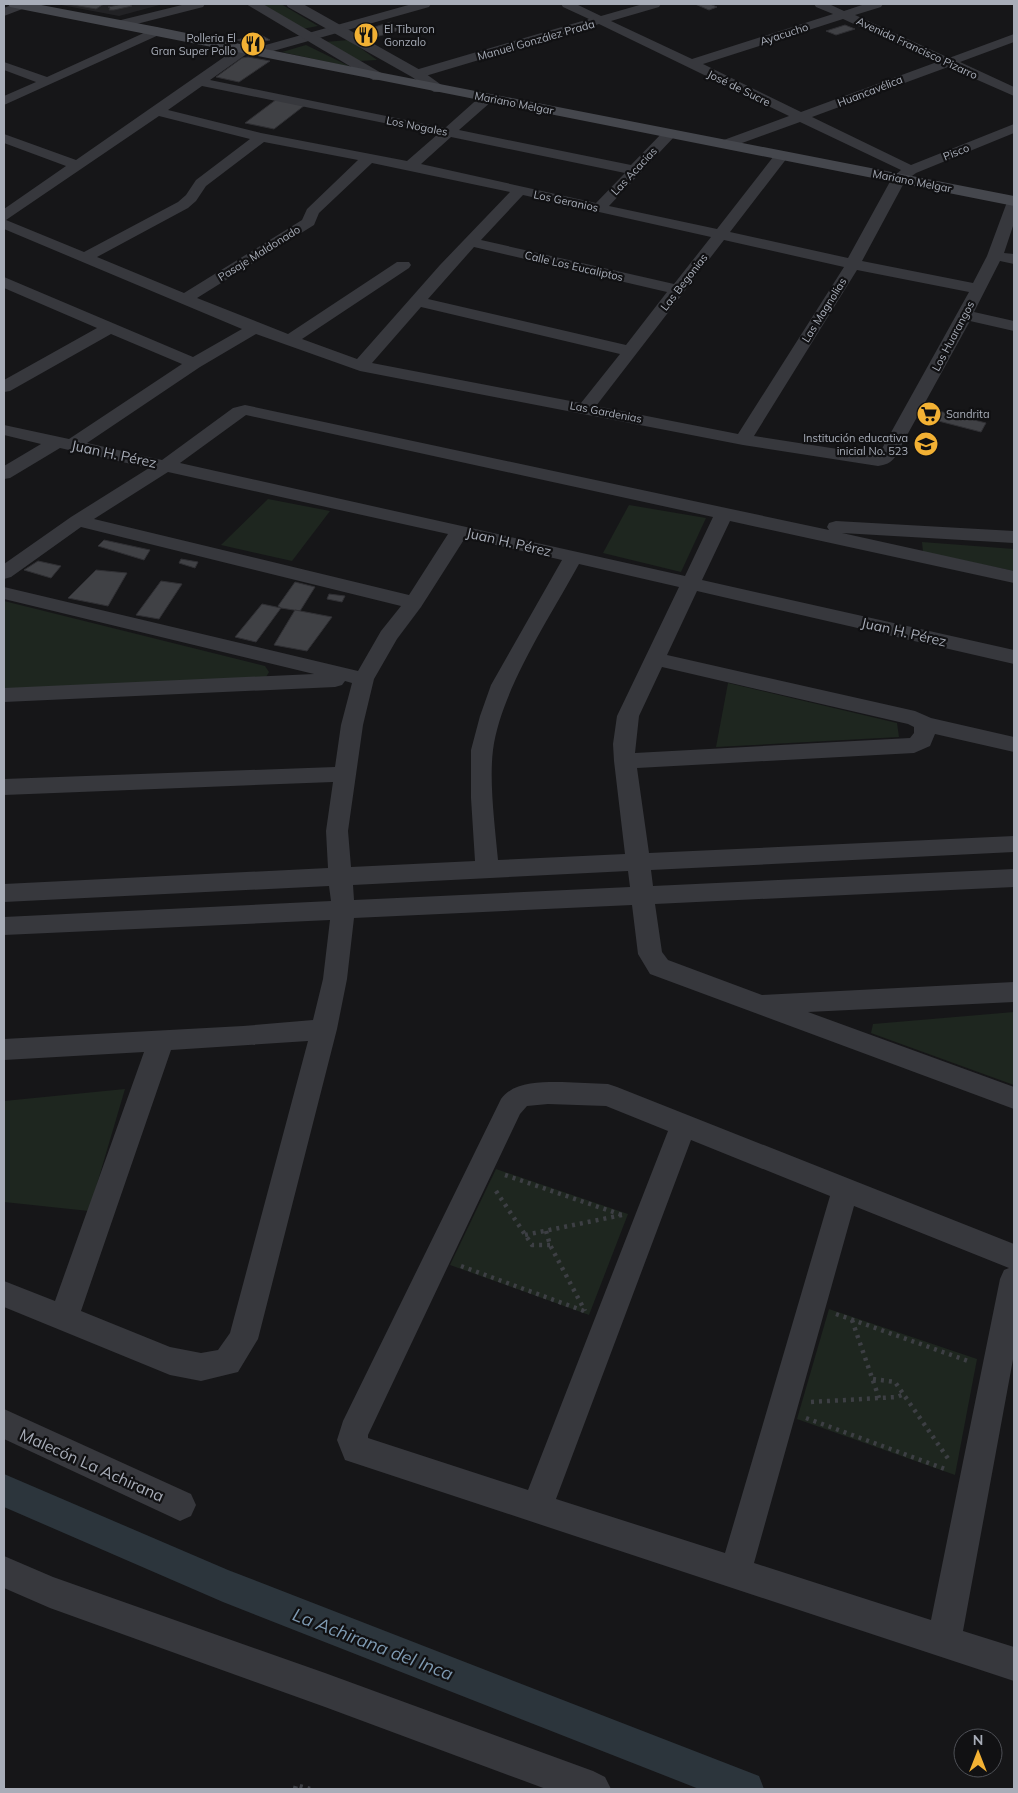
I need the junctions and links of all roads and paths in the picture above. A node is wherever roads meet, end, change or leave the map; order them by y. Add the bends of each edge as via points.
1 (18, 4) edge
2 (199, 4) edge
3 (253, 4) edge
4 (293, 4) edge
5 (425, 4) edge
6 (567, 4) edge
7 (655, 4) edge
8 (820, 4) edge
9 (877, 4) edge
10 (4, 12) edge
11 (845, 14) junction
12 (603, 20) junction
13 (121, 24) junction
14 (338, 29) junction
15 (157, 31) junction
16 (309, 37) junction
17 (1014, 38) edge
18 (250, 50) junction
19 (387, 57) junction
20 (947, 62) junction
21 (691, 64) junction
22 (356, 65) junction
23 (4, 66) edge
24 (417, 74) junction
25 (378, 77) junction
26 (46, 81) junction
27 (201, 82) junction
28 (439, 89) junction
29 (1014, 92) edge
30 (488, 98) junction
31 (4, 101) edge
32 (154, 111) junction
33 (800, 118) junction
34 (1014, 128) edge
35 (448, 132) junction
36 (669, 134) junction
37 (260, 137) junction
38 (4, 138) edge
39 (726, 144) junction
40 (782, 155) junction
41 (368, 159) junction
42 (76, 165) junction
43 (410, 166) junction
44 (633, 170) junction
45 (905, 174) junction
46 (519, 191) junction
47 (1014, 202) edge
48 (599, 208) junction
49 (4, 216) edge
50 (4, 224) edge
51 (720, 235) junction
52 (471, 242) junction
53 (994, 256) junction
54 (86, 257) junction
55 (1014, 259) edge
56 (853, 264) junction
57 (403, 265) dead end
58 (4, 282) edge
59 (978, 289) junction
60 (677, 290) junction
61 (27, 292) junction
62 (186, 298) junction
63 (12, 300) dead end
64 (417, 301) junction
65 (965, 315) junction
66 (1014, 326) edge
67 (109, 328) junction
68 (255, 328) junction
69 (290, 340) junction
70 (630, 351) junction
71 (194, 363) junction
72 (360, 366) junction
73 (4, 388) edge
74 (586, 408) junction
75 (4, 430) edge
76 (743, 440) junction
77 (65, 443) junction
78 (878, 461) joint
79 (166, 465) junction
80 (4, 474) edge
81 (724, 514) junction
82 (78, 521) junction
83 (770, 523) junction
84 (460, 530) junction
85 (1014, 537) edge
86 (574, 556) junction
87 (4, 573) edge
88 (1014, 577) edge
89 (691, 583) junction
90 (4, 593) edge
91 (414, 603) junction
92 (1014, 657) edge
93 (655, 659) junction
94 (364, 679) junction
95 (4, 695) edge
96 (924, 724) junction
97 (1014, 745) edge
98 (625, 760) junction
99 (344, 774) junction
100 (4, 787) edge
101 (1014, 844) edge
102 (638, 863) junction
103 (487, 870) junction
104 (340, 878) junction
105 (1014, 878) edge
106 (4, 894) edge
107 (642, 896) junction
108 (342, 909) junction
109 (4, 926) edge
110 (1014, 992) edge
111 (756, 1005) junction
112 (324, 1029) junction
113 (161, 1041) junction
114 (5, 1051) edge
115 (1014, 1098) edge
116 (683, 1125) junction
117 (500, 1173) dead end
118 (493, 1186) dead end
119 (845, 1190) junction
120 (546, 1231) junction
121 (525, 1235) junction
122 (550, 1245) junction
123 (1014, 1257) edge
124 (458, 1264) dead end
125 (1014, 1279) edge
126 (4, 1294) edge
127 (833, 1313) dead end
128 (64, 1317) junction
129 (852, 1320) junction
130 (971, 1362) dead end
131 (873, 1379) junction
132 (904, 1394) junction
133 (879, 1398) junction
134 (808, 1402) dead end
135 (803, 1417) dead end
136 (4, 1424) edge
137 (950, 1460) dead end
138 (948, 1470) dead end
139 (180, 1505) dead end
140 (537, 1508) junction
141 (4, 1572) edge
142 (735, 1573) junction
143 (944, 1641) junction
144 (1014, 1664) edge
145 (295, 1789) edge
146 (310, 1789) edge
147 (593, 1789) edge

1 - 10 street
1 - 13 main road, Mariano Melgar
2 - 13 street
3 - 16 street
4 - 14 street
5 - 14 street
6 - 12 street, José de Sucre
7 - 12 street, Manuel González Prada
8 - 11 street, Avenida Francisco Pizarro
9 - 11 street, Ayacucho
11 - 20 street, Avenida Francisco Pizarro
11 - 21 street, Ayacucho
12 - 21 street, José de Sucre
12 - 24 street, Manuel González Prada
13 - 15 main road, Mariano Melgar
14 - 16 street
14 - 19 street
15 - 18 main road, Mariano Melgar
15 - 26 street
16 - 18 street
16 - 22 street
17 - 20 street, Huancavélica
18 - 25 main road, Mariano Melgar
18 - 27 street
19 - 22 street via 372,64
19 - 24 street
20 - 29 street, Avenida Francisco Pizarro
20 - 33 street, Huancavélica
21 - 33 street, José de Sucre
22 - 25 street
23 - 26 street
24 - 28 street
25 - 28 main road, Mariano Melgar
26 - 31 street
27 - 32 street
27 - 35 street, Los Nogales
28 - 30 main road, Mariano Melgar
30 - 35 street
30 - 36 main road, Mariano Melgar
32 - 37 street, Los Geranios
32 - 42 street
33 - 39 street, Huancavélica
33 - 45 street, José de Sucre
34 - 45 street, Pisco
35 - 43 street
35 - 44 street, Los Nogales
36 - 39 main road, Mariano Melgar
36 - 44 street, Las Acacias
37 - 41 street, Los Geranios
37 - 54 street via 201,183 183,205
38 - 42 street
39 - 40 main road, Mariano Melgar
40 - 45 main road, Mariano Melgar
40 - 51 street, Las Begonias
41 - 43 street, Los Geranios
41 - 62 street, Pasaje Maldonado via 312,212 309,222
42 - 49 street
43 - 46 street, Los Geranios
44 - 48 street, Las Acacias
45 - 47 main road, Mariano Melgar
45 - 56 street, Las Magnolias
46 - 48 street, Los Geranios
46 - 52 street
47 - 53 street, Los Huarangos
48 - 51 street, Los Geranios
50 - 54 street, Las Gardenias
51 - 56 street, Los Geranios
51 - 60 street, Las Begonias
52 - 60 street, Calle Los Eucaliptos
52 - 64 street
53 - 55 street
53 - 59 street, Los Huarangos
54 - 62 street, Las Gardenias
56 - 59 street, Los Geranios
56 - 76 street, Las Magnolias
57 - 69 street
58 - 61 street
59 - 65 street, Los Huarangos
60 - 70 street, Las Begonias
61 - 63 street
61 - 67 street
62 - 68 street, Las Gardenias
64 - 70 street
64 - 72 street
65 - 66 street
65 - 78 street, Los Huarangos via 886,457
67 - 71 street
67 - 73 street
68 - 69 street, Las Gardenias
68 - 71 street
69 - 72 street, Las Gardenias
70 - 74 street, Las Begonias
71 - 77 street
72 - 74 street, Las Gardenias
74 - 76 street, Las Gardenias
75 - 77 street, Juan H. Pérez
76 - 78 street, Las Gardenias
77 - 79 street, Juan H. Pérez
77 - 80 street
79 - 81 street via 245,410
79 - 82 street
79 - 84 street, Juan H. Pérez
81 - 83 street
81 - 89 street
82 - 87 street
82 - 91 street
83 - 85 street
83 - 88 street
84 - 86 street, Juan H. Pérez
84 - 91 street
86 - 89 street, Juan H. Pérez
86 - 103 street via 502,684 491,716 482,750
89 - 92 street, Juan H. Pérez
89 - 93 street
90 - 94 street
91 - 94 street via 388,636
93 - 96 street via 915,718
93 - 98 street via 628,716
94 - 95 street
94 - 99 street
96 - 97 street
96 - 98 street via 922,741 914,744
98 - 102 street
99 - 100 street
99 - 104 street via 337,831
101 - 102 street
102 - 103 street
102 - 107 street
103 - 104 street
104 - 106 street
104 - 108 street
105 - 107 street
107 - 108 street
107 - 111 street via 650,954 659,967
108 - 109 street
108 - 112 street via 336,979
110 - 111 street
111 - 115 street
112 - 113 street
112 - 128 street via 243,1339 227,1362 201,1367 170,1361
113 - 114 street
113 - 128 street
116 - 119 street
116 - 140 street
116 - 140 street via 608,1095 568,1093 517,1098 351,1435 351,1443 356,1449
117 - 120 path via 622,1215
118 - 121 path
119 - 123 street
119 - 142 street
120 - 121 path
120 - 122 path
121 - 122 path via 532,1246
122 - 124 path via 585,1312
125 - 143 street
126 - 128 street
127 - 129 path
129 - 130 path
129 - 131 path
131 - 132 path via 895,1382
131 - 133 path
132 - 133 path
132 - 137 path
133 - 134 path
135 - 138 path
136 - 139 street, Malecón La Achirana
140 - 142 street
141 - 147 street via 50,1592
142 - 143 street
143 - 144 street
145 - 146 path via 296,1785

